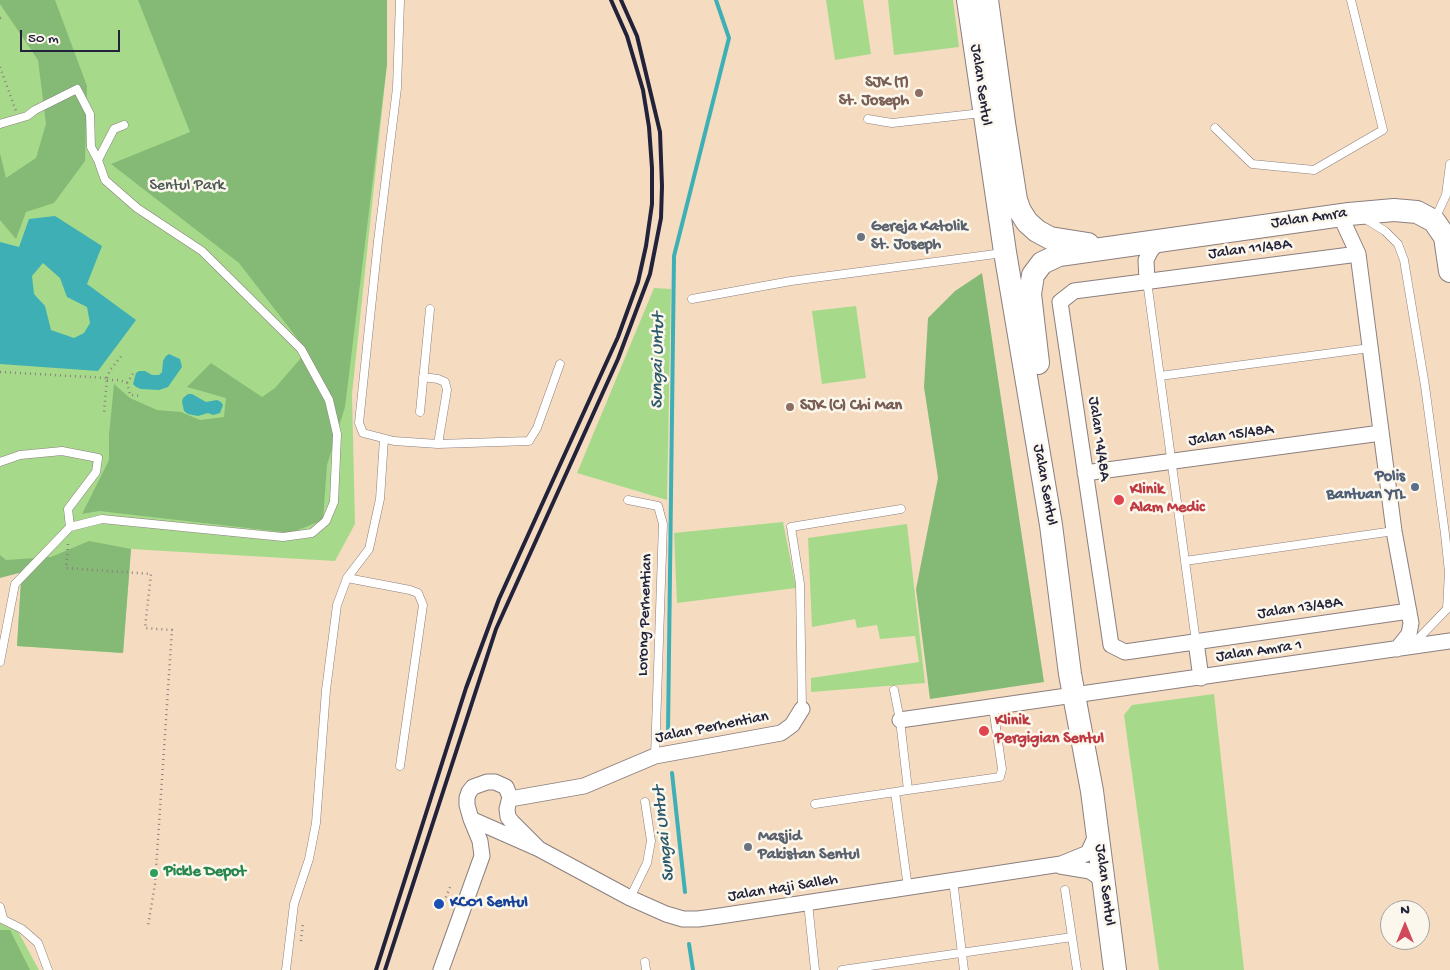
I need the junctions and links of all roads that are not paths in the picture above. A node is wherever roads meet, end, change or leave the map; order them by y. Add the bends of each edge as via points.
1 (400, 0) edge
2 (968, 0) edge
3 (987, 0) edge
4 (1352, 0) edge
5 (984, 112) junction
6 (868, 119) dead end
7 (0, 124) edge
8 (124, 125) dead end
9 (1214, 128) dead end
10 (98, 160) junction
11 (1450, 164) edge
12 (1344, 214) junction
13 (1443, 235) edge
14 (1162, 239) junction
15 (1129, 244) junction
16 (1005, 252) junction
17 (1358, 254) junction
18 (1450, 271) edge
19 (1148, 281) junction
20 (692, 299) dead end
21 (430, 309) dead end
22 (1370, 348) junction
23 (560, 364) dead end
24 (1160, 376) junction
25 (423, 377) junction
26 (1031, 407) junction
27 (420, 412) dead end
28 (1381, 433) junction
29 (384, 439) junction
30 (438, 444) junction
31 (0, 462) edge
32 (1172, 462) junction
33 (1086, 473) junction
34 (628, 500) dead end
35 (901, 509) dead end
36 (70, 527) junction
37 (1394, 531) junction
38 (1185, 561) junction
39 (347, 578) junction
40 (1409, 611) junction
41 (1450, 641) edge
42 (1196, 642) junction
43 (1404, 648) junction
44 (0, 662) edge
45 (1200, 678) junction
46 (894, 690) dead end
47 (1073, 695) junction
48 (993, 707) junction
49 (802, 709) joint
50 (900, 720) junction
51 (655, 756) junction
52 (400, 766) dead end
53 (908, 790) junction
54 (895, 792) junction
55 (509, 796) junction
56 (645, 802) dead end
57 (816, 804) dead end
58 (471, 819) junction
59 (1097, 834) junction
60 (539, 849) junction
61 (1046, 866) junction
62 (953, 880) junction
63 (1103, 880) junction
64 (908, 888) junction
65 (1066, 890) dead end
66 (630, 898) junction
67 (808, 903) junction
68 (0, 907) edge
69 (1, 918) edge
70 (1072, 937) junction
71 (962, 953) junction
72 (886, 967) edge
73 (48, 970) edge
74 (286, 970) edge
75 (441, 970) edge
76 (815, 970) edge
77 (842, 970) edge
78 (964, 970) edge
79 (1077, 970) edge
80 (1115, 970) edge

1 - 29 lane via 397,88 359,423 363,433
2 - 5 main road, Jalan Sentul
3 - 15 main road, Jalan Sentul via 1020,211 1027,222 1050,238 1085,244
4 - 9 lane via 1383,130 1314,170 1252,164
5 - 6 lane via 892,123
5 - 16 main road, Jalan Sentul
7 - 10 lane via 27,116 77,89 90,114 91,147
8 - 10 lane via 114,129
10 - 36 lane via 105,180 137,208 202,251 300,349 329,400 337,434 334,502 326,521 312,533 283,537 102,519
11 - 13 lane
12 - 13 main road, Jalan Amra via 1394,210 1417,212
12 - 14 main road, Jalan Amra
12 - 17 street
12 - 43 lane via 1374,222 1398,244 1404,260 1426,386 1449,572 1447,608
13 - 18 main road
14 - 15 main road, Jalan Amra
14 - 19 street via 1150,250 1146,260
15 - 26 main road via 1059,256 1042,263 1033,275 1030,294 1040,383
16 - 20 lane via 791,281
16 - 26 main road, Jalan Sentul
17 - 19 street, Jalan 11/48A
17 - 22 street
19 - 24 lane
19 - 33 street, Jalan 14/48A via 1074,291 1060,302
21 - 25 lane
22 - 24 lane
22 - 28 street
23 - 30 lane via 537,428 528,441
24 - 32 lane
25 - 27 lane
25 - 30 lane via 445,382 447,390
26 - 47 main road, Jalan Sentul via 1051,525
28 - 32 street, Jalan 15/48A
28 - 37 street
29 - 30 lane
29 - 39 lane via 380,499 369,549
31 - 36 lane via 20,455 62,451 98,458 96,472 68,509
32 - 33 street, Jalan 15/48A
32 - 38 lane
33 - 42 street, Jalan 14/48A via 1111,645 1126,652
34 - 51 lane, Lorong Perhentian via 658,506 663,524
35 - 49 lane via 791,526 800,584
36 - 44 lane via 15,584
37 - 38 lane
37 - 40 street
38 - 42 lane
39 - 52 lane via 410,590 418,593 423,605
39 - 74 lane via 337,605 326,690 316,823 309,859 294,904
40 - 42 street, Jalan 13/48A
40 - 43 street via 1412,623
41 - 43 street, Jalan Amra 1
42 - 45 street
43 - 45 street, Jalan Amra 1
45 - 47 street, Jalan Amra 1
46 - 50 lane
47 - 48 street
47 - 59 main road, Jalan Sentul
48 - 50 street
48 - 53 lane via 1002,769 1000,777
49 - 51 street, Jalan Perhentian via 792,725 781,733
50 - 53 lane
51 - 55 street, Jalan Perhentian via 584,786
53 - 54 lane
54 - 57 lane
54 - 64 lane
55 - 58 street via 506,787 495,782 473,787 467,798
55 - 60 street, Jalan Haji Salleh via 508,817
56 - 66 lane via 651,841 647,864
58 - 60 street, Jalan Haji Salleh
58 - 75 street via 482,856
59 - 61 street, Jalan Haji Salleh via 1088,853 1075,860
59 - 63 main road, Jalan Sentul
60 - 66 street, Jalan Haji Salleh
61 - 62 street, Jalan Haji Salleh
61 - 63 street, Jalan Haji Salleh via 1090,871
62 - 64 street, Jalan Haji Salleh
62 - 71 lane
63 - 80 main road, Jalan Sentul
64 - 67 street, Jalan Haji Salleh
65 - 70 lane
66 - 67 street, Jalan Haji Salleh via 683,919
67 - 76 lane
68 - 69 lane
69 - 73 lane via 22,929 38,943
70 - 71 lane
70 - 79 lane
71 - 72 lane
71 - 78 lane
72 - 77 lane

